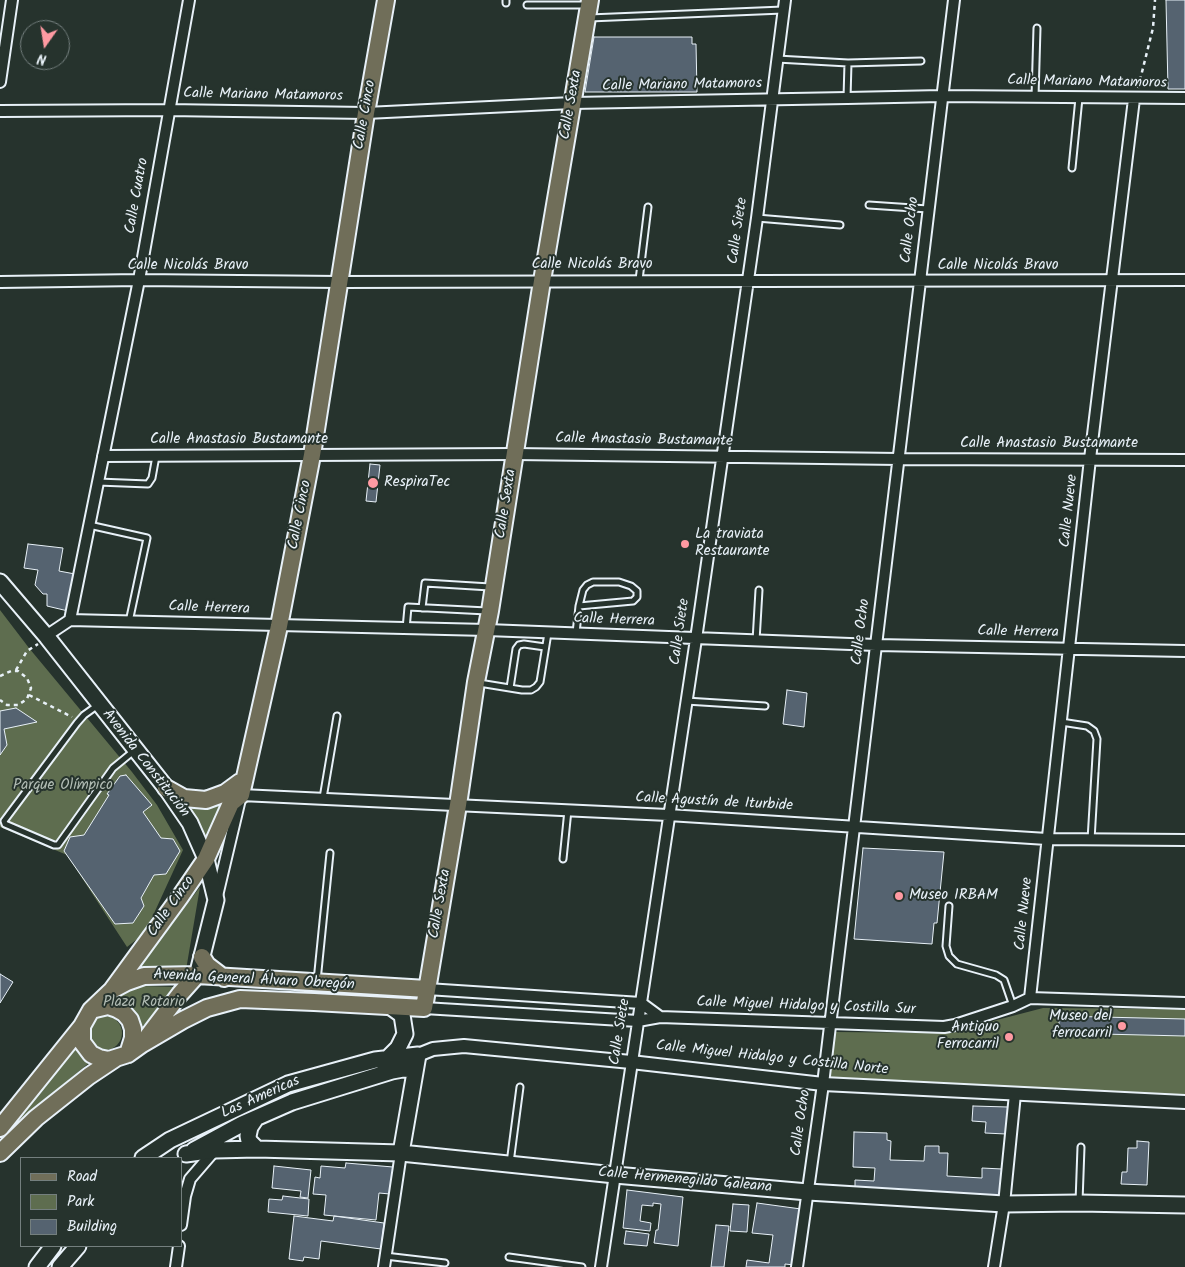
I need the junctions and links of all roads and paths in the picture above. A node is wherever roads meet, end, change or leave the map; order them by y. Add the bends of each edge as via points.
1 (12, 0) edge
2 (189, 0) edge
3 (386, 0) edge
4 (954, 0) edge
5 (1154, 0) edge
6 (527, 5) dead end
7 (784, 5) edge
8 (589, 8) edge
9 (1037, 28) dead end
10 (777, 59) junction
11 (920, 62) dead end
12 (848, 63) junction
13 (0, 82) edge
14 (942, 96) junction
15 (1035, 97) junction
16 (847, 98) junction
17 (1079, 98) junction
18 (1185, 98) edge
19 (772, 99) junction
20 (1134, 99) junction
21 (572, 103) junction
22 (168, 110) junction
23 (0, 111) edge
24 (366, 113) junction
25 (1072, 168) dead end
26 (870, 205) dead end
27 (648, 207) dead end
28 (928, 209) junction
29 (757, 218) junction
30 (840, 225) dead end
31 (138, 280) junction
32 (639, 280) junction
33 (748, 280) junction
34 (1185, 280) edge
35 (542, 281) junction
36 (920, 281) junction
37 (0, 282) edge
38 (339, 282) junction
39 (1112, 282) junction
40 (515, 454) junction
41 (312, 455) junction
42 (103, 456) junction
43 (156, 456) junction
44 (722, 457) junction
45 (899, 459) junction
46 (1090, 459) junction
47 (1185, 460) edge
48 (98, 482) junction
49 (89, 526) junction
50 (0, 582) edge
51 (493, 587) junction
52 (759, 590) dead end
53 (579, 606) junction
54 (422, 608) junction
55 (490, 611) junction
56 (70, 620) junction
57 (129, 622) junction
58 (279, 626) junction
59 (406, 629) junction
60 (487, 630) junction
61 (548, 633) junction
62 (576, 634) junction
63 (46, 637) junction
64 (696, 639) junction
65 (756, 641) junction
66 (876, 645) junction
67 (545, 646) junction
68 (1070, 649) junction
69 (1185, 651) edge
70 (16, 671) junction
71 (0, 676) edge
72 (476, 682) junction
73 (510, 688) junction
74 (29, 695) junction
75 (0, 700) edge
76 (686, 701) junction
77 (99, 704) junction
78 (765, 706) dead end
79 (338, 716) dead end
80 (76, 721) junction
81 (1061, 722) junction
82 (136, 750) junction
83 (166, 788) junction
84 (233, 794) junction
85 (323, 798) junction
86 (458, 805) junction
87 (568, 810) junction
88 (668, 815) junction
89 (854, 827) junction
90 (1047, 839) junction
91 (1091, 840) junction
92 (1185, 840) edge
93 (330, 853) dead end
94 (206, 858) junction
95 (563, 859) dead end
96 (216, 900) junction
97 (948, 906) dead end
98 (202, 957) junction
99 (197, 975) junction
100 (224, 978) junction
101 (317, 984) junction
102 (427, 989) junction
103 (112, 990) junction
104 (554, 997) junction
105 (1030, 998) junction
106 (314, 1002) junction
107 (641, 1003) junction
108 (1185, 1003) edge
109 (1013, 1006) junction
110 (391, 1007) junction
111 (424, 1008) junction
112 (91, 1010) junction
113 (554, 1015) junction
114 (660, 1017) junction
115 (638, 1021) junction
116 (830, 1022) junction
117 (82, 1026) junction
118 (142, 1044) junction
119 (122, 1056) junction
120 (387, 1059) junction
121 (416, 1062) junction
122 (632, 1062) junction
123 (288, 1084) junction
124 (823, 1084) junction
125 (520, 1087) dead end
126 (1015, 1094) junction
127 (292, 1102) junction
128 (1185, 1102) edge
129 (256, 1118) junction
130 (0, 1128) edge
131 (1081, 1147) dead end
132 (257, 1149) junction
133 (215, 1150) junction
134 (0, 1153) edge
135 (401, 1154) junction
136 (183, 1156) edge
137 (144, 1157) edge
138 (510, 1164) junction
139 (615, 1175) junction
140 (808, 1192) junction
141 (1079, 1203) junction
142 (1004, 1204) junction
143 (1185, 1205) edge
144 (182, 1215) edge
145 (53, 1247) edge
146 (77, 1247) edge
147 (179, 1247) edge
148 (509, 1257) dead end
149 (385, 1262) edge
150 (446, 1263) dead end
151 (38, 1267) edge
152 (60, 1267) edge
153 (176, 1267) edge
154 (582, 1267) edge
155 (601, 1267) edge
156 (797, 1267) edge
157 (994, 1267) edge

1 - 13 street
2 - 22 street, Calle Cuatro
3 - 24 main road, Calle Cinco
4 - 14 street, Calle Ocho
5 - 20 path via 1153,28 1142,79
6 - 8 lane
7 - 8 lane
7 - 10 street, Calle Siete
8 - 21 main road, Calle Sexta
9 - 15 lane
10 - 12 lane
10 - 19 street, Calle Siete
11 - 12 lane
12 - 16 lane
14 - 15 street, Calle Mariano Matamoros
14 - 16 street, Calle Mariano Matamoros
14 - 28 street, Calle Ocho
15 - 17 street, Calle Mariano Matamoros
16 - 19 street, Calle Mariano Matamoros
17 - 20 street, Calle Mariano Matamoros
17 - 25 lane
18 - 20 street, Calle Mariano Matamoros
19 - 21 street, Calle Mariano Matamoros
19 - 29 street, Calle Siete
20 - 39 street, Calle Nueve
21 - 24 street, Calle Mariano Matamoros
21 - 35 main road, Calle Sexta
22 - 23 street, Calle Mariano Matamoros
22 - 24 street, Calle Mariano Matamoros
22 - 31 street, Calle Cuatro
24 - 38 main road, Calle Cinco
26 - 28 lane
27 - 32 lane
28 - 36 street, Calle Ocho
29 - 30 lane
29 - 33 street, Calle Siete
31 - 37 street, Calle Nicolás Bravo
31 - 38 street, Calle Nicolás Bravo
31 - 42 street, Calle Cuatro
32 - 33 street, Calle Nicolás Bravo
32 - 35 street, Calle Nicolás Bravo
33 - 36 street, Calle Nicolás Bravo
33 - 44 street, Calle Siete
34 - 39 street, Calle Nicolás Bravo
35 - 38 street, Calle Nicolás Bravo
35 - 40 main road, Calle Sexta
36 - 39 street, Calle Nicolás Bravo
36 - 45 street, Calle Ocho
38 - 41 main road, Calle Cinco
39 - 46 street, Calle Nueve
40 - 41 street, Calle Anastasio Bustamante
40 - 44 street, Calle Anastasio Bustamante
40 - 51 main road, Calle Sexta
41 - 43 street, Calle Anastasio Bustamante
41 - 58 main road, Calle Cinco
42 - 43 street, Calle Anastasio Bustamante
42 - 48 street, Calle Cuatro
43 - 48 lane via 148,484
44 - 45 street, Calle Anastasio Bustamante
44 - 64 street, Calle Siete
45 - 46 street, Calle Anastasio Bustamante
45 - 66 street, Calle Ocho
46 - 47 street, Calle Anastasio Bustamante
46 - 68 street, Calle Nueve
48 - 49 street, Calle Cuatro
49 - 56 street, Calle Cuatro
49 - 57 lane via 147,538
50 - 63 main road, Avenida Constitución
51 - 54 lane via 425,583
51 - 55 main road, Calle Sexta
52 - 65 lane
53 - 53 lane via 583,590 593,582 619,582 638,591 633,601
53 - 62 lane
54 - 55 lane
54 - 59 lane via 408,607
55 - 60 main road, Calle Sexta
56 - 57 street, Calle Herrera
56 - 63 street
57 - 58 street, Calle Herrera
58 - 59 street, Calle Herrera
58 - 84 main road, Calle Cinco via 246,778
59 - 60 street, Calle Herrera
60 - 61 street, Calle Herrera
60 - 72 main road, Calle Sexta
61 - 62 street, Calle Herrera
61 - 67 lane
62 - 64 street, Calle Herrera
63 - 70 path via 27,651
63 - 77 main road, Avenida Constitución
64 - 65 street, Calle Herrera
64 - 76 street, Calle Siete
65 - 66 street, Calle Herrera
66 - 68 street, Calle Herrera
66 - 89 street, Calle Ocho
67 - 73 lane via 540,682 536,687 531,690
67 - 73 lane via 519,645
68 - 69 street, Calle Herrera
68 - 81 street, Calle Nueve
70 - 71 path
70 - 74 path via 27,678
72 - 73 lane
72 - 86 main road, Calle Sexta
74 - 75 path via 18,705 7,705
74 - 80 path
76 - 78 lane
76 - 88 street, Calle Siete
77 - 80 lane
77 - 82 main road, Avenida Constitución
79 - 85 lane
80 - 82 lane via 4,820 5,824 58,845 113,768
81 - 90 street, Calle Nueve
81 - 91 lane via 1086,726 1097,739
82 - 83 main road, Avenida Constitución
83 - 84 main road via 195,800
83 - 94 main road, Avenida Constitución via 190,823
84 - 85 street, Calle Agustín de Iturbide
84 - 94 main road, Calle Cinco
84 - 96 street
85 - 86 street, Calle Agustín de Iturbide
86 - 87 street, Calle Agustín de Iturbide
86 - 102 main road, Calle Sexta
87 - 88 street, Calle Agustín de Iturbide
87 - 95 lane
88 - 89 street, Calle Agustín de Iturbide
88 - 107 street, Calle Siete
89 - 90 street, Calle Agustín de Iturbide
89 - 116 street, Calle Ocho
90 - 91 street, Calle Agustín de Iturbide
90 - 105 street, Calle Nueve
91 - 92 street, Calle Agustín de Iturbide
93 - 101 lane
94 - 96 main road, Avenida Constitución
94 - 103 main road, Calle Cinco via 174,908
96 - 98 main road, Avenida Constitución
97 - 109 lane via 946,946 949,956 958,964 1004,980
98 - 99 main road, Avenida Constitución
98 - 100 main road
99 - 100 main road, Avenida General Álvaro Obregón
99 - 103 main road, Avenida General Álvaro Obregón via 144,976
99 - 118 main road
100 - 101 main road, Avenida General Álvaro Obregón
101 - 102 main road, Avenida General Álvaro Obregón
101 - 106 main road
102 - 104 street
102 - 111 main road, Calle Sexta
103 - 112 main road, Avenida General Álvaro Obregón
104 - 107 street
104 - 113 street
105 - 108 street, Calle Miguel Hidalgo y Costilla Sur
105 - 109 street, Calle Miguel Hidalgo y Costilla Sur
106 - 110 main road, Avenida General Álvaro Obregón
106 - 118 main road, Avenida General Álvaro Obregón via 240,999 227,1002 207,1008
107 - 114 street
107 - 115 street, Calle Siete
109 - 116 street, Calle Miguel Hidalgo y Costilla Sur via 944,1027
110 - 111 main road, Avenida General Álvaro Obregón
110 - 120 main road via 402,1015 405,1034
111 - 113 street, Calle Miguel Hidalgo y Costilla Sur
112 - 117 main road
112 - 119 main road via 108,1006 117,1008 130,1020 133,1038
113 - 115 street, Calle Miguel Hidalgo y Costilla Sur
114 - 115 street, Calle Miguel Hidalgo y Costilla Sur
114 - 116 street, Calle Miguel Hidalgo y Costilla Sur
115 - 122 street, Calle Siete
116 - 124 street, Calle Ocho
117 - 119 main road via 82,1042 91,1054 104,1059
117 - 130 main road
118 - 119 main road, Avenida General Álvaro Obregón
119 - 134 main road, Avenida General Álvaro Obregón via 88,1076 36,1118
120 - 121 main road, Las Americas
120 - 123 main road, Las Americas
121 - 122 street, Calle Miguel Hidalgo y Costilla Norte via 433,1049 464,1046
121 - 127 main road, Las Americas
121 - 135 main road
122 - 124 street, Calle Miguel Hidalgo y Costilla Norte
122 - 139 street, Calle Siete
123 - 127 main road
123 - 137 main road, Las Americas via 170,1140
124 - 126 street, Calle Miguel Hidalgo y Costilla Norte
124 - 140 street, Calle Ocho
125 - 138 lane
126 - 128 street, Calle Miguel Hidalgo y Costilla Norte
126 - 142 street
127 - 129 main road, Las Americas
129 - 132 main road via 248,1136
129 - 136 main road, Las Americas
131 - 141 lane
132 - 133 main road, Calle Hermenegildo Galeana
132 - 135 main road, Calle Hermenegildo Galeana
133 - 136 main road, Calle Hermenegildo Galeana
133 - 144 street via 190,1179
135 - 138 main road, Calle Hermenegildo Galeana
135 - 149 street
138 - 139 main road, Calle Hermenegildo Galeana
139 - 140 main road, Calle Hermenegildo Galeana
139 - 155 street, Calle Siete
140 - 142 main road, Calle Hermenegildo Galeana
140 - 156 street, Calle Ocho
141 - 142 main road, Calle Hermenegildo Galeana
141 - 143 main road, Calle Hermenegildo Galeana
142 - 157 street
145 - 151 main road
146 - 152 main road
147 - 153 street
148 - 154 lane
149 - 150 lane

